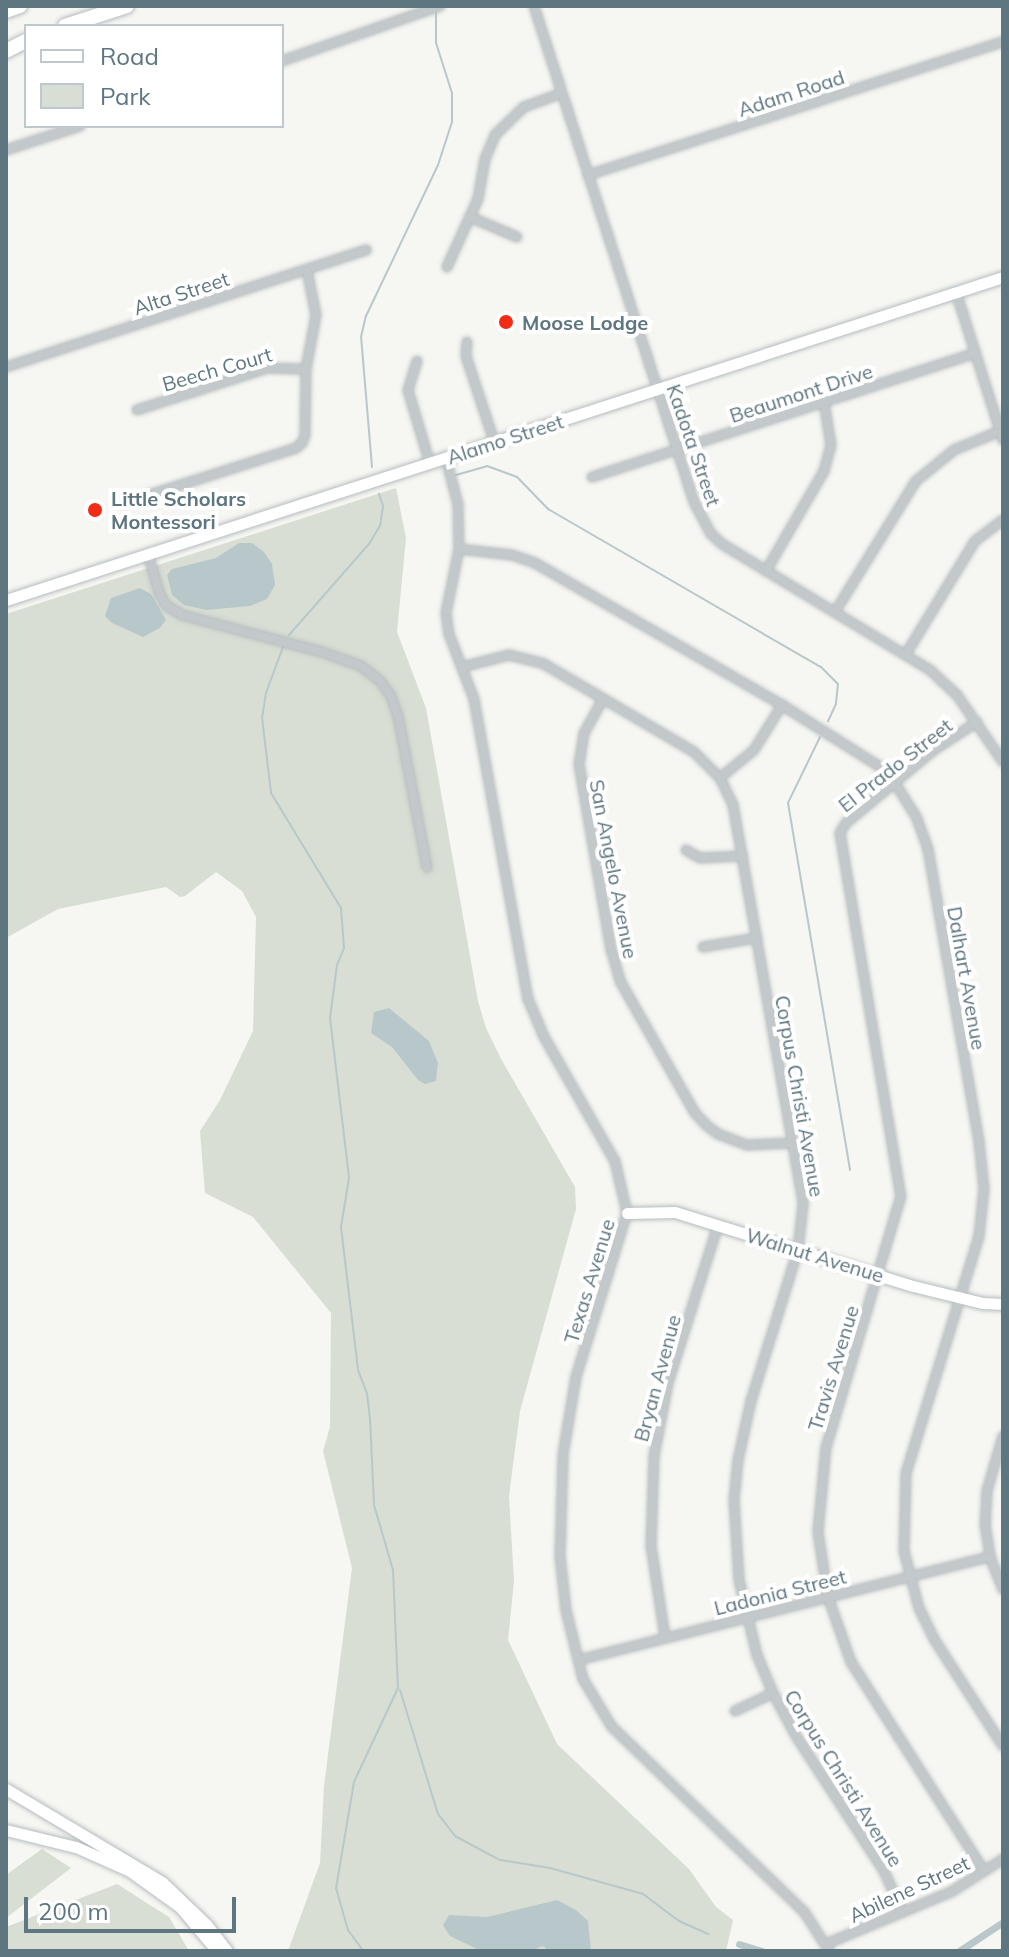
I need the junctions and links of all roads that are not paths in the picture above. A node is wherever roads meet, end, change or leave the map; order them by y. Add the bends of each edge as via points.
1 (20, 6) edge
2 (127, 6) edge
3 (534, 6) edge
4 (436, 8) edge
5 (6, 11) edge
6 (71, 24) edge
7 (24, 41) edge
8 (1003, 42) edge
9 (6, 51) edge
10 (284, 60) edge
11 (562, 93) junction
12 (74, 128) edge
13 (6, 150) edge
14 (588, 175) junction
15 (470, 217) junction
16 (517, 237) dead end
17 (366, 250) dead end
18 (447, 267) dead end
19 (307, 270) junction
20 (1003, 277) edge
21 (956, 292) junction
22 (467, 342) dead end
23 (975, 353) junction
24 (417, 361) dead end
25 (6, 367) edge
26 (306, 369) junction
27 (658, 389) junction
28 (824, 402) junction
29 (137, 410) dead end
30 (1002, 435) edge
31 (494, 441) junction
32 (678, 450) junction
33 (446, 459) junction
34 (430, 464) junction
35 (592, 477) dead end
36 (124, 503) dead end
37 (1003, 520) edge
38 (459, 549) junction
39 (148, 554) junction
40 (766, 571) junction
41 (6, 600) edge
42 (835, 612) junction
43 (906, 654) junction
44 (462, 667) junction
45 (603, 699) junction
46 (782, 705) junction
47 (977, 722) junction
48 (1003, 762) edge
49 (720, 778) junction
50 (895, 783) junction
51 (841, 839) joint
52 (686, 850) dead end
53 (743, 856) junction
54 (427, 867) dead end
55 (757, 938) junction
56 (703, 947) dead end
57 (793, 1143) junction
58 (627, 1213) junction
59 (718, 1225) junction
60 (798, 1250) junction
61 (878, 1275) junction
62 (959, 1297) junction
63 (1003, 1304) edge
64 (1003, 1436) edge
65 (990, 1557) junction
66 (909, 1577) junction
67 (1003, 1590) edge
68 (828, 1597) junction
69 (746, 1617) junction
70 (665, 1637) junction
71 (579, 1660) junction
72 (773, 1693) junction
73 (735, 1711) dead end
74 (1003, 1746) edge
75 (6, 1789) edge
76 (6, 1830) edge
77 (1003, 1859) edge
78 (984, 1871) junction
79 (902, 1911) junction
80 (827, 1948) edge
81 (217, 1951) edge
82 (227, 1951) edge

1 - 5 highway
2 - 6 highway
3 - 11 street, Kadota Street
4 - 10 street
7 - 9 highway
8 - 14 street, Adam Road
11 - 14 street, Kadota Street
11 - 15 street via 524,107 495,135
12 - 13 street
14 - 27 street, Kadota Street
15 - 16 street
15 - 18 street
17 - 19 street, Alta Street
19 - 25 street, Alta Street
19 - 26 street via 316,315
20 - 21 main road, Alamo Street
21 - 23 street
21 - 27 main road, Alamo Street
22 - 31 street via 466,356
23 - 28 street, Beaumont Drive
23 - 30 street
24 - 34 street via 408,390
26 - 29 street, Beech Court via 268,368
26 - 36 street via 305,435 296,448
27 - 31 main road, Alamo Street
27 - 32 street, Kadota Street
28 - 32 street, Beaumont Drive
28 - 40 street via 831,445 824,471
30 - 42 street via 954,450 916,481
31 - 33 main road, Alamo Street
32 - 35 street, Beaumont Drive
32 - 40 street, Kadota Street via 694,502 711,534
33 - 34 main road, Alamo Street
33 - 38 street, Texas Avenue via 458,504
34 - 39 main road, Alamo Street
37 - 43 street via 975,541
38 - 44 street, Texas Avenue via 446,613
38 - 46 street, Dalhart Avenue via 535,563
39 - 41 main road, Alamo Street
39 - 54 street via 160,595 182,615 322,652 361,666 380,681 398,716
40 - 42 street, Kadota Street
42 - 43 street, Kadota Street
43 - 47 street, Kadota Street via 947,685
44 - 45 street, Corpus Christi Avenue via 495,656 524,657
44 - 58 street, Texas Avenue via 474,699 528,999 615,1161
45 - 49 street, Corpus Christi Avenue via 694,752
45 - 57 street, San Angelo Avenue via 584,733 579,764 620,981 706,1125 747,1145
46 - 49 street via 754,750
46 - 50 street, Dalhart Avenue via 861,752
47 - 48 street, Kadota Street
47 - 50 street, El Prado Street
49 - 53 street, Corpus Christi Avenue via 733,805
50 - 51 street, El Prado Street via 846,823
50 - 62 street, Dalhart Avenue via 916,816 928,849 983,1165 979,1236
51 - 61 street, Travis Avenue via 901,1181
52 - 53 street via 700,858
53 - 55 street, Corpus Christi Avenue
55 - 56 street
55 - 57 street, Corpus Christi Avenue
57 - 60 street, Corpus Christi Avenue via 803,1204
58 - 59 main road, Walnut Avenue via 675,1212
58 - 71 street, Texas Avenue via 576,1377 563,1455 560,1556
59 - 60 main road, Walnut Avenue
59 - 70 street, Bryan Avenue via 668,1383 654,1456 651,1546
60 - 61 main road, Walnut Avenue
60 - 69 street, Corpus Christi Avenue via 738,1460 735,1541
61 - 62 main road, Walnut Avenue
61 - 68 street, Travis Avenue via 822,1468 818,1532
62 - 63 main road, Walnut Avenue
62 - 66 street, Dalhart Avenue via 906,1474 902,1525
64 - 65 street via 986,1499
65 - 66 street, Ladonia Street
65 - 67 street
66 - 68 street, Ladonia Street
66 - 74 street, Dalhart Avenue via 934,1639
68 - 69 street, Ladonia Street
68 - 78 street, Travis Avenue via 863,1683
69 - 70 street, Ladonia Street
69 - 72 street, Corpus Christi Avenue
70 - 71 street, Ladonia Street
71 - 80 street, Texas Avenue via 590,1695 612,1727 805,1913
72 - 73 street
72 - 79 street, Corpus Christi Avenue via 884,1871
75 - 82 main road via 162,1882
76 - 81 main road via 76,1847 130,1871 180,1907
77 - 78 street, Abilene Street
78 - 79 street, Abilene Street via 951,1892
79 - 80 street, Abilene Street

